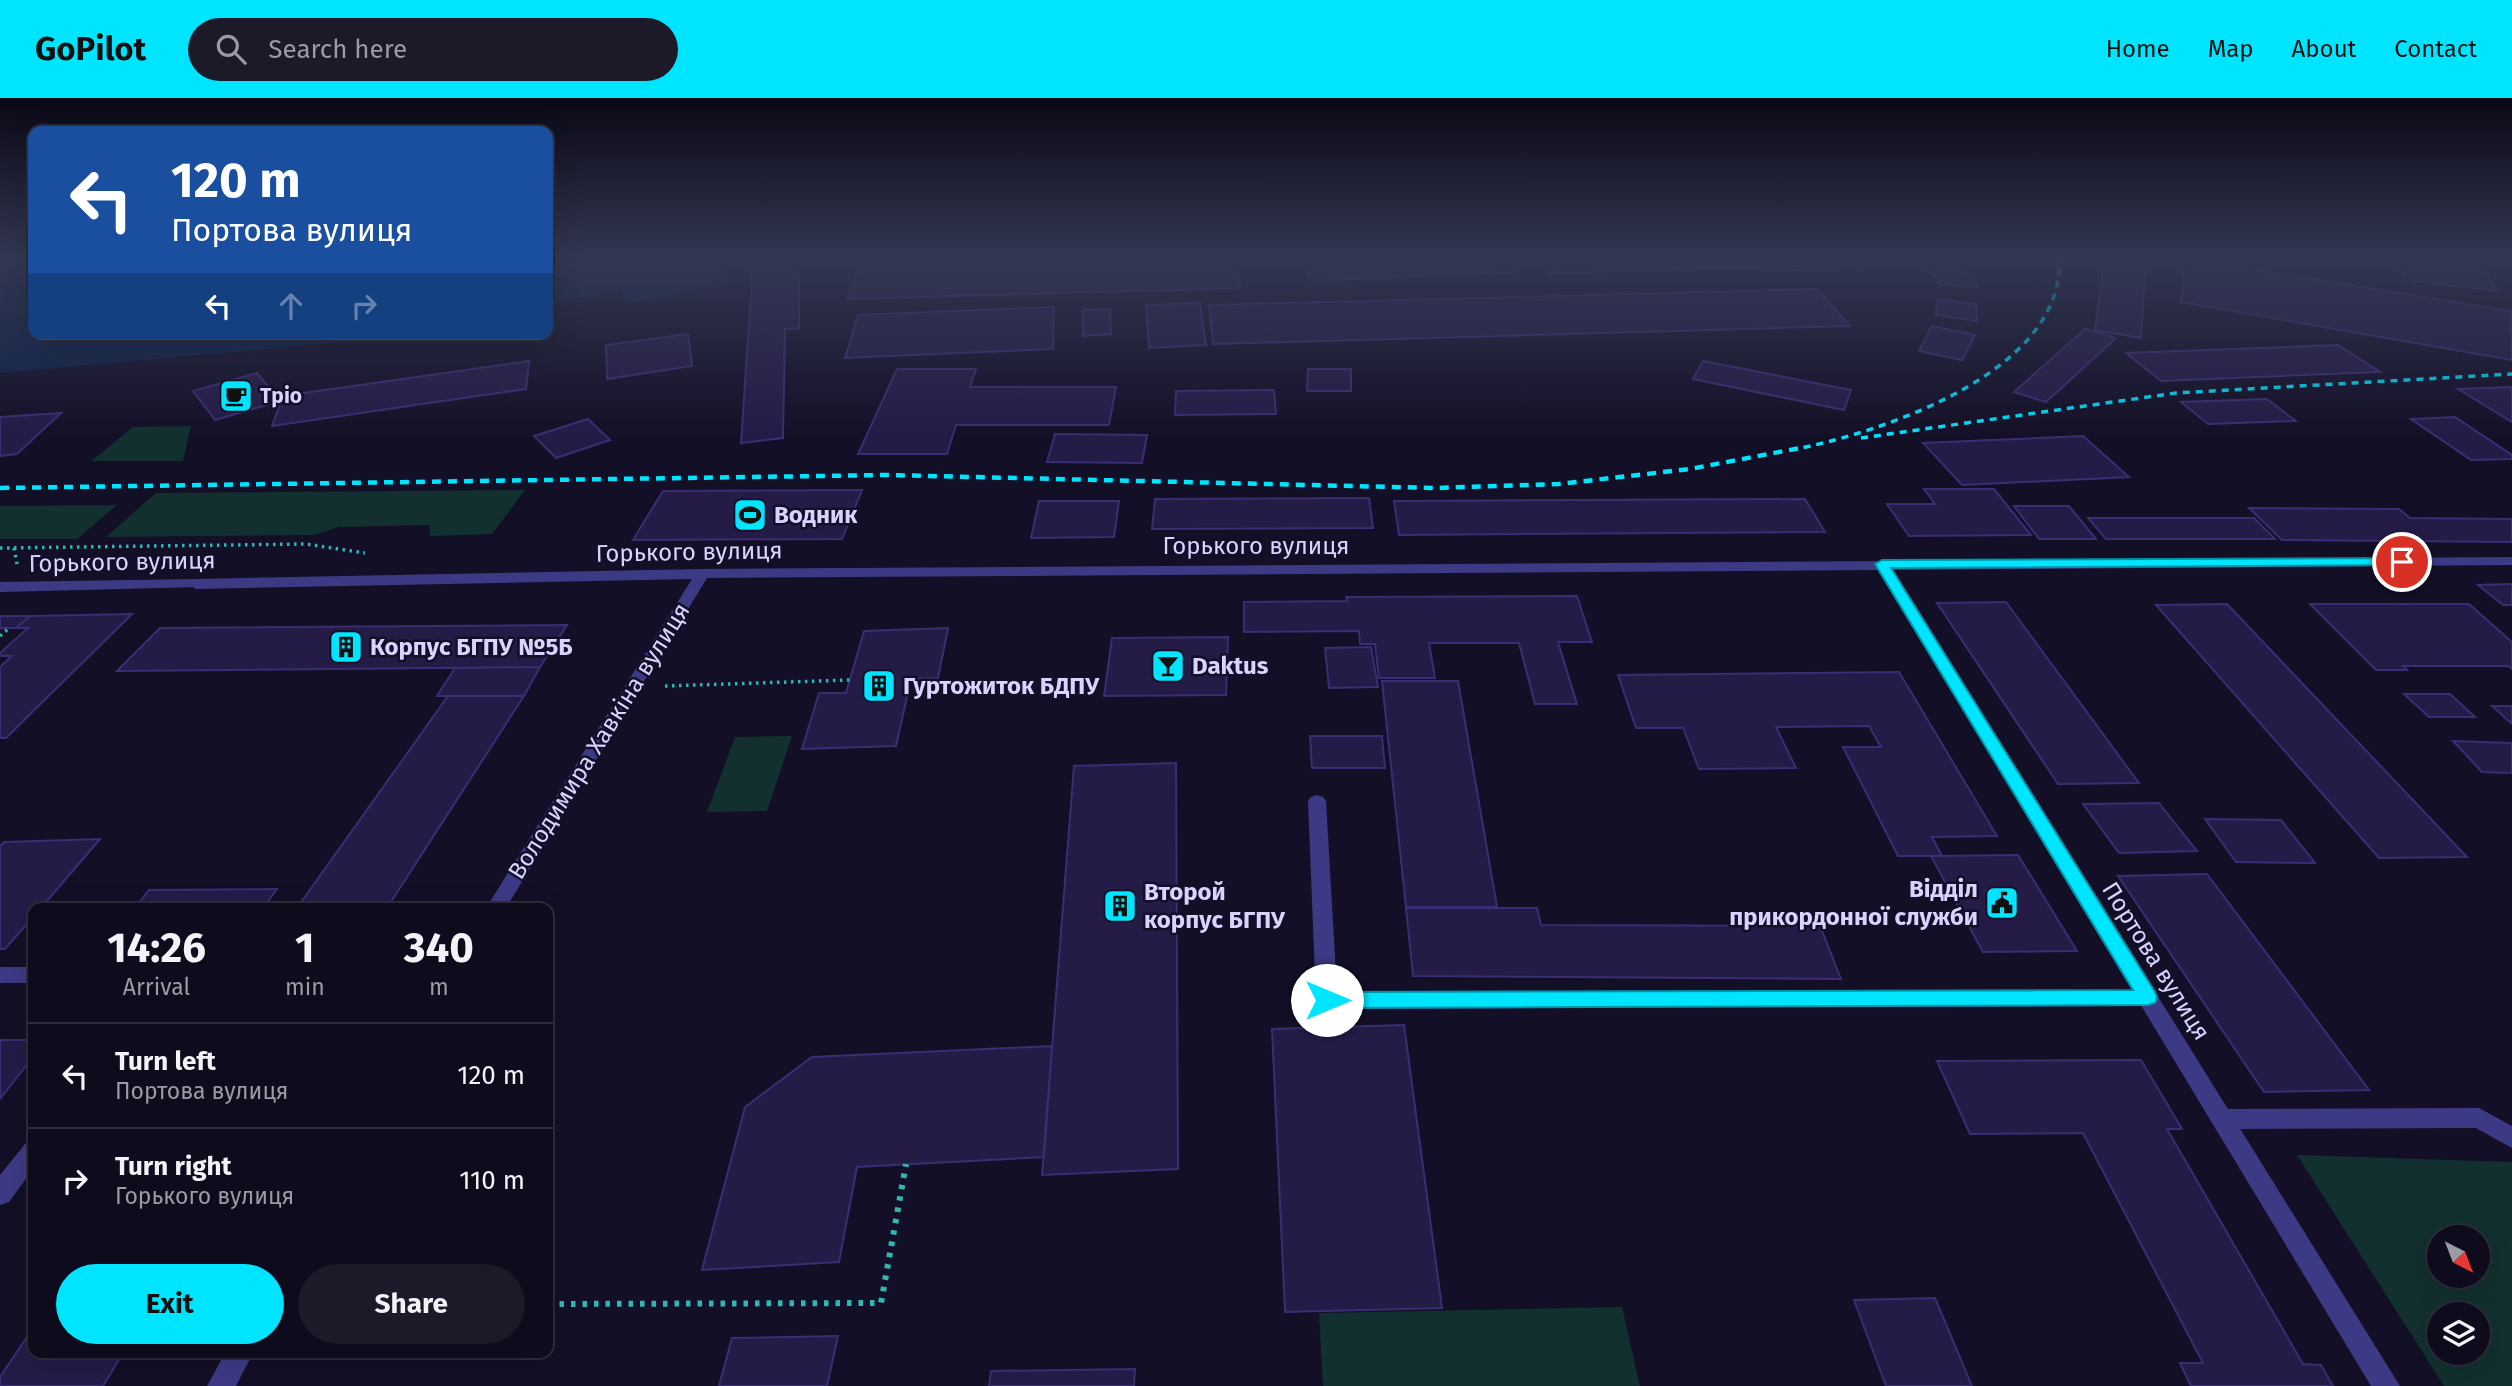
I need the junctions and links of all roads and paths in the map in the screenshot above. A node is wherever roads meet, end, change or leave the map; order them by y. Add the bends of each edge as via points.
1 (0, 548) edge
2 (375, 555) dead end
3 (2512, 561) edge
4 (1882, 564) junction
5 (702, 574) junction
6 (0, 587) edge
7 (9, 628) dead end
8 (0, 636) edge
9 (850, 680) dead end
10 (633, 687) junction
11 (1317, 801) dead end
12 (499, 903) edge
13 (0, 975) edge
14 (28, 975) edge
15 (2148, 998) junction
16 (2222, 1119) junction
17 (2512, 1138) edge
18 (28, 1158) edge
19 (906, 1164) dead end
20 (0, 1194) edge
21 (553, 1304) edge
22 (237, 1358) edge
23 (221, 1386) edge
24 (2386, 1386) edge

1 - 2 path via 306,544
3 - 4 street, Горького вулиця
4 - 5 street, Горького вулиця
4 - 15 street, Портова вулиця
5 - 6 street, Горького вулиця
5 - 10 street, Володимира Хавкіна вулиця
7 - 8 path
9 - 10 path
10 - 12 street, Володимира Хавкіна вулиця
11 - 15 street via 1327,1000
13 - 14 street
15 - 16 street, Портова вулиця
16 - 17 street via 2479,1118
16 - 24 street, Портова вулиця
18 - 20 street
19 - 21 path via 881,1303
22 - 23 street

